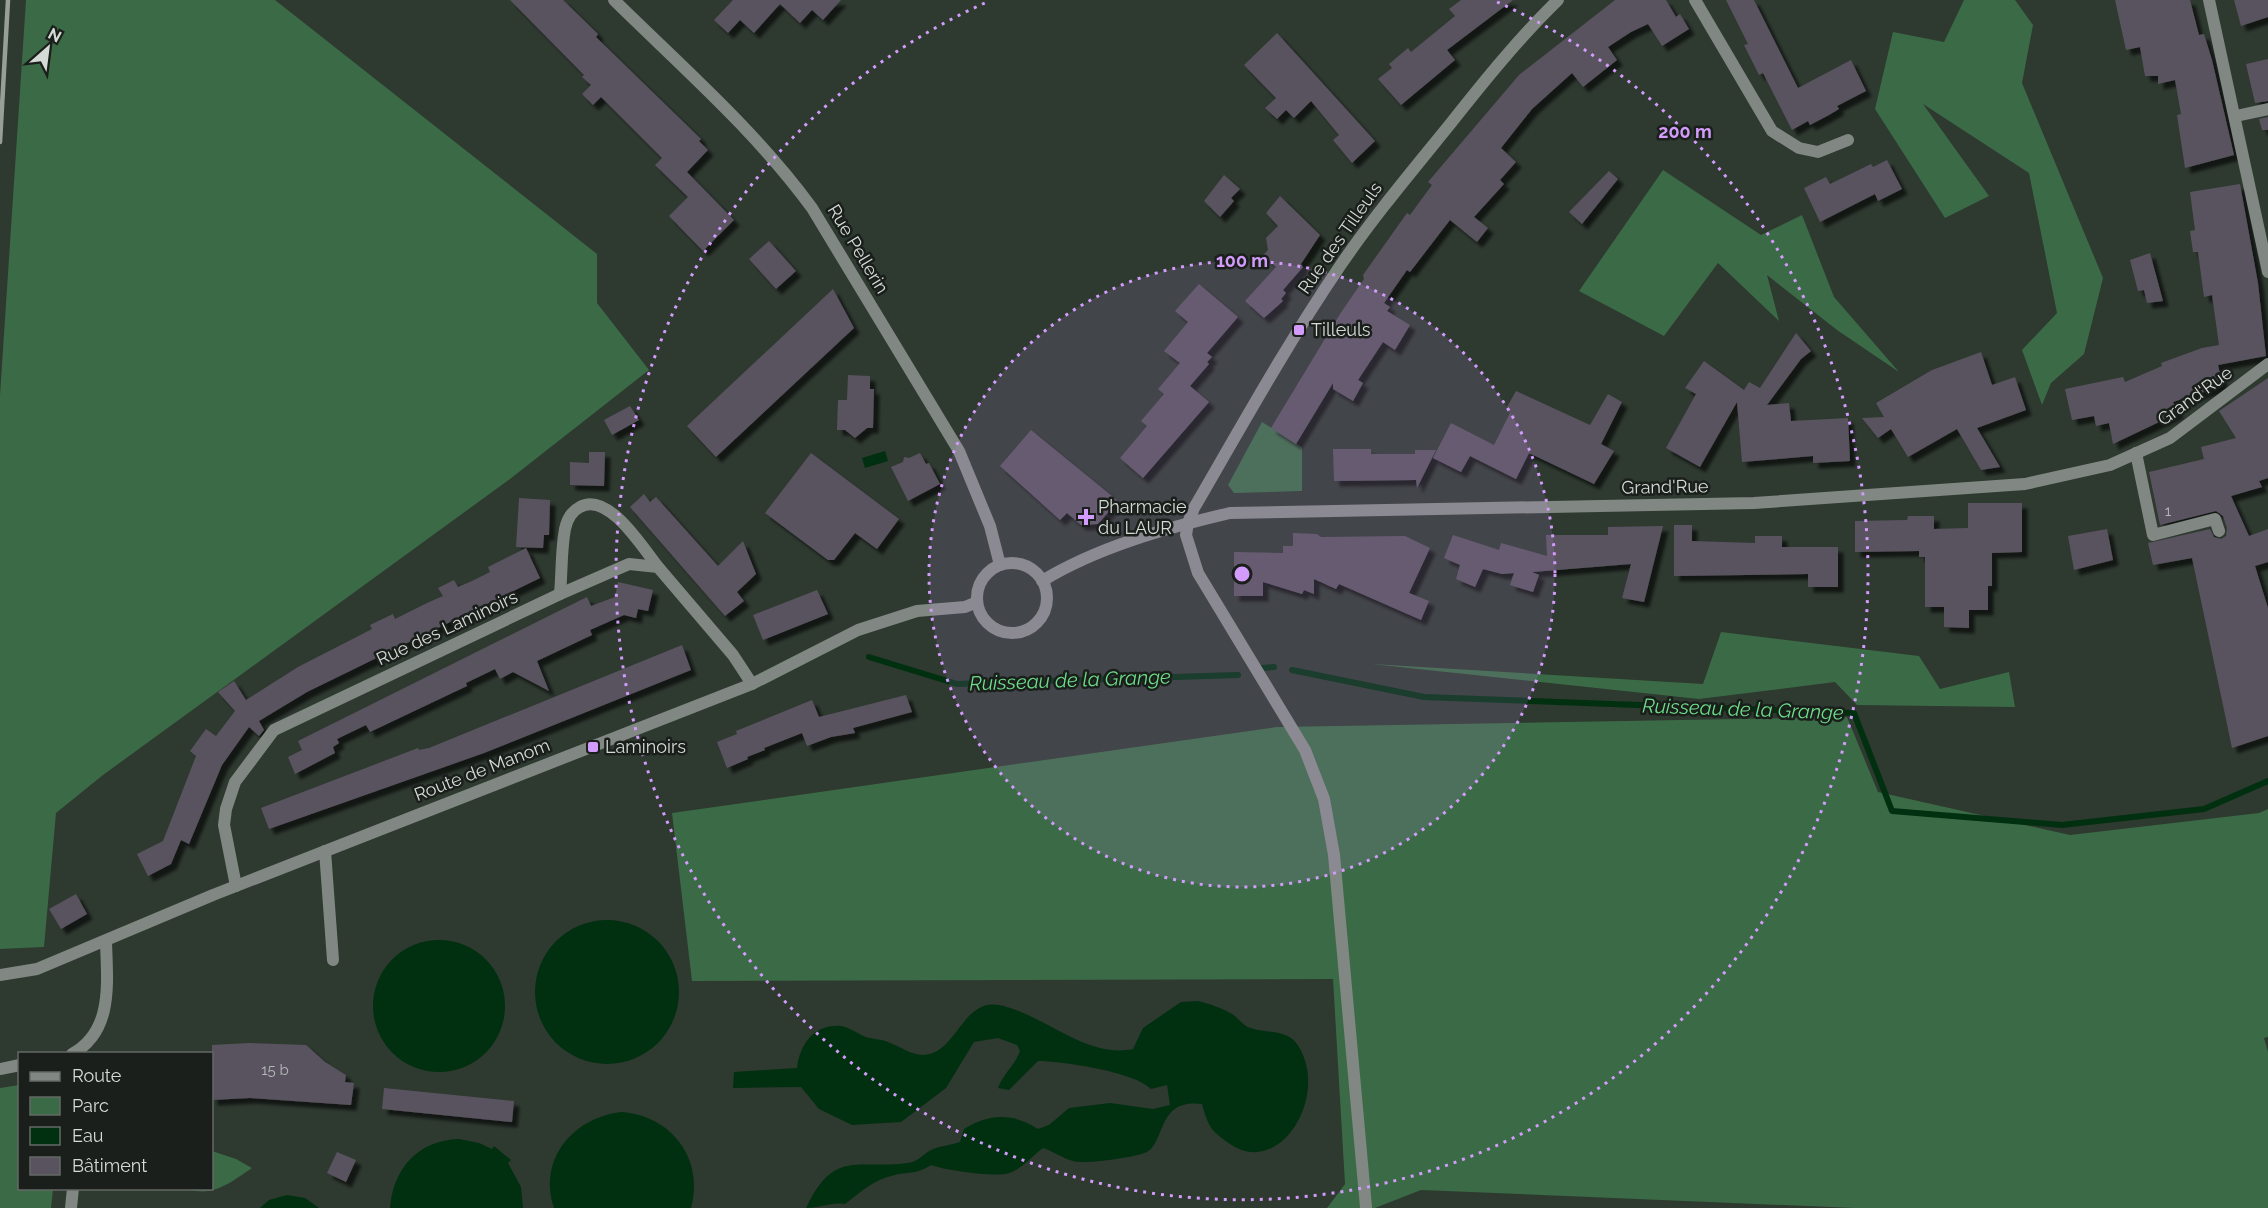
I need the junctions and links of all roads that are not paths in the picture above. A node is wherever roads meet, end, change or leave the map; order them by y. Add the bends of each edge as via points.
1 (614, 0) edge
2 (1558, 0) edge
3 (1695, 0) edge
4 (2209, 0) edge
5 (2268, 109) edge
6 (2236, 117) junction
7 (1848, 140) dead end
8 (2263, 217) edge
9 (2268, 272) edge
10 (2268, 364) edge
11 (2136, 453) junction
12 (1188, 523) junction
13 (2219, 531) dead end
14 (1000, 565) junction
15 (658, 567) junction
16 (1042, 581) junction
17 (560, 594) junction
18 (976, 602) junction
19 (752, 684) junction
20 (325, 851) junction
21 (236, 886) junction
22 (106, 941) junction
23 (333, 960) dead end
24 (0, 975) edge
25 (73, 1052) edge
26 (18, 1065) edge
27 (0, 1069) edge
28 (73, 1190) edge
29 (1366, 1207) edge
30 (70, 1208) edge

1 - 14 street, Rue Pellerin via 790,177 812,208 959,451 990,526
2 - 12 street, Rue des Tilleuls via 1465,105 1339,267
3 - 7 street via 1772,131 1799,148 1818,152
4 - 6 street
5 - 6 street
6 - 8 street
8 - 9 street
10 - 11 street, Grand'Rue via 2170,438
11 - 12 street, Grand'Rue via 2110,465 2025,484 1754,503 1230,513
11 - 13 street via 2153,536 2215,519
12 - 16 street, Grand'Rue via 1077,560
12 - 29 street via 1186,535 1198,573 1305,750 1324,799 1335,855
14 - 16 street via 1024,565
14 - 18 street via 982,579
15 - 17 street, Rue des Laminoirs via 629,564
15 - 17 street via 609,509 597,503 582,505 572,514 566,528
15 - 19 street via 733,655
16 - 18 street via 1047,603 1044,614 1037,623 1017,633 995,630
17 - 21 street, Rue des Laminoirs via 274,730 235,782 226,808 224,825
18 - 19 street, Route de Manom via 965,607 917,611 874,624
19 - 20 street, Route de Manom
20 - 21 street, Route de Manom
20 - 23 street
21 - 22 street, Route de Manom
22 - 24 street, Route de Manom via 37,969
22 - 25 street via 106,1010 93,1035
26 - 27 street
28 - 30 street

